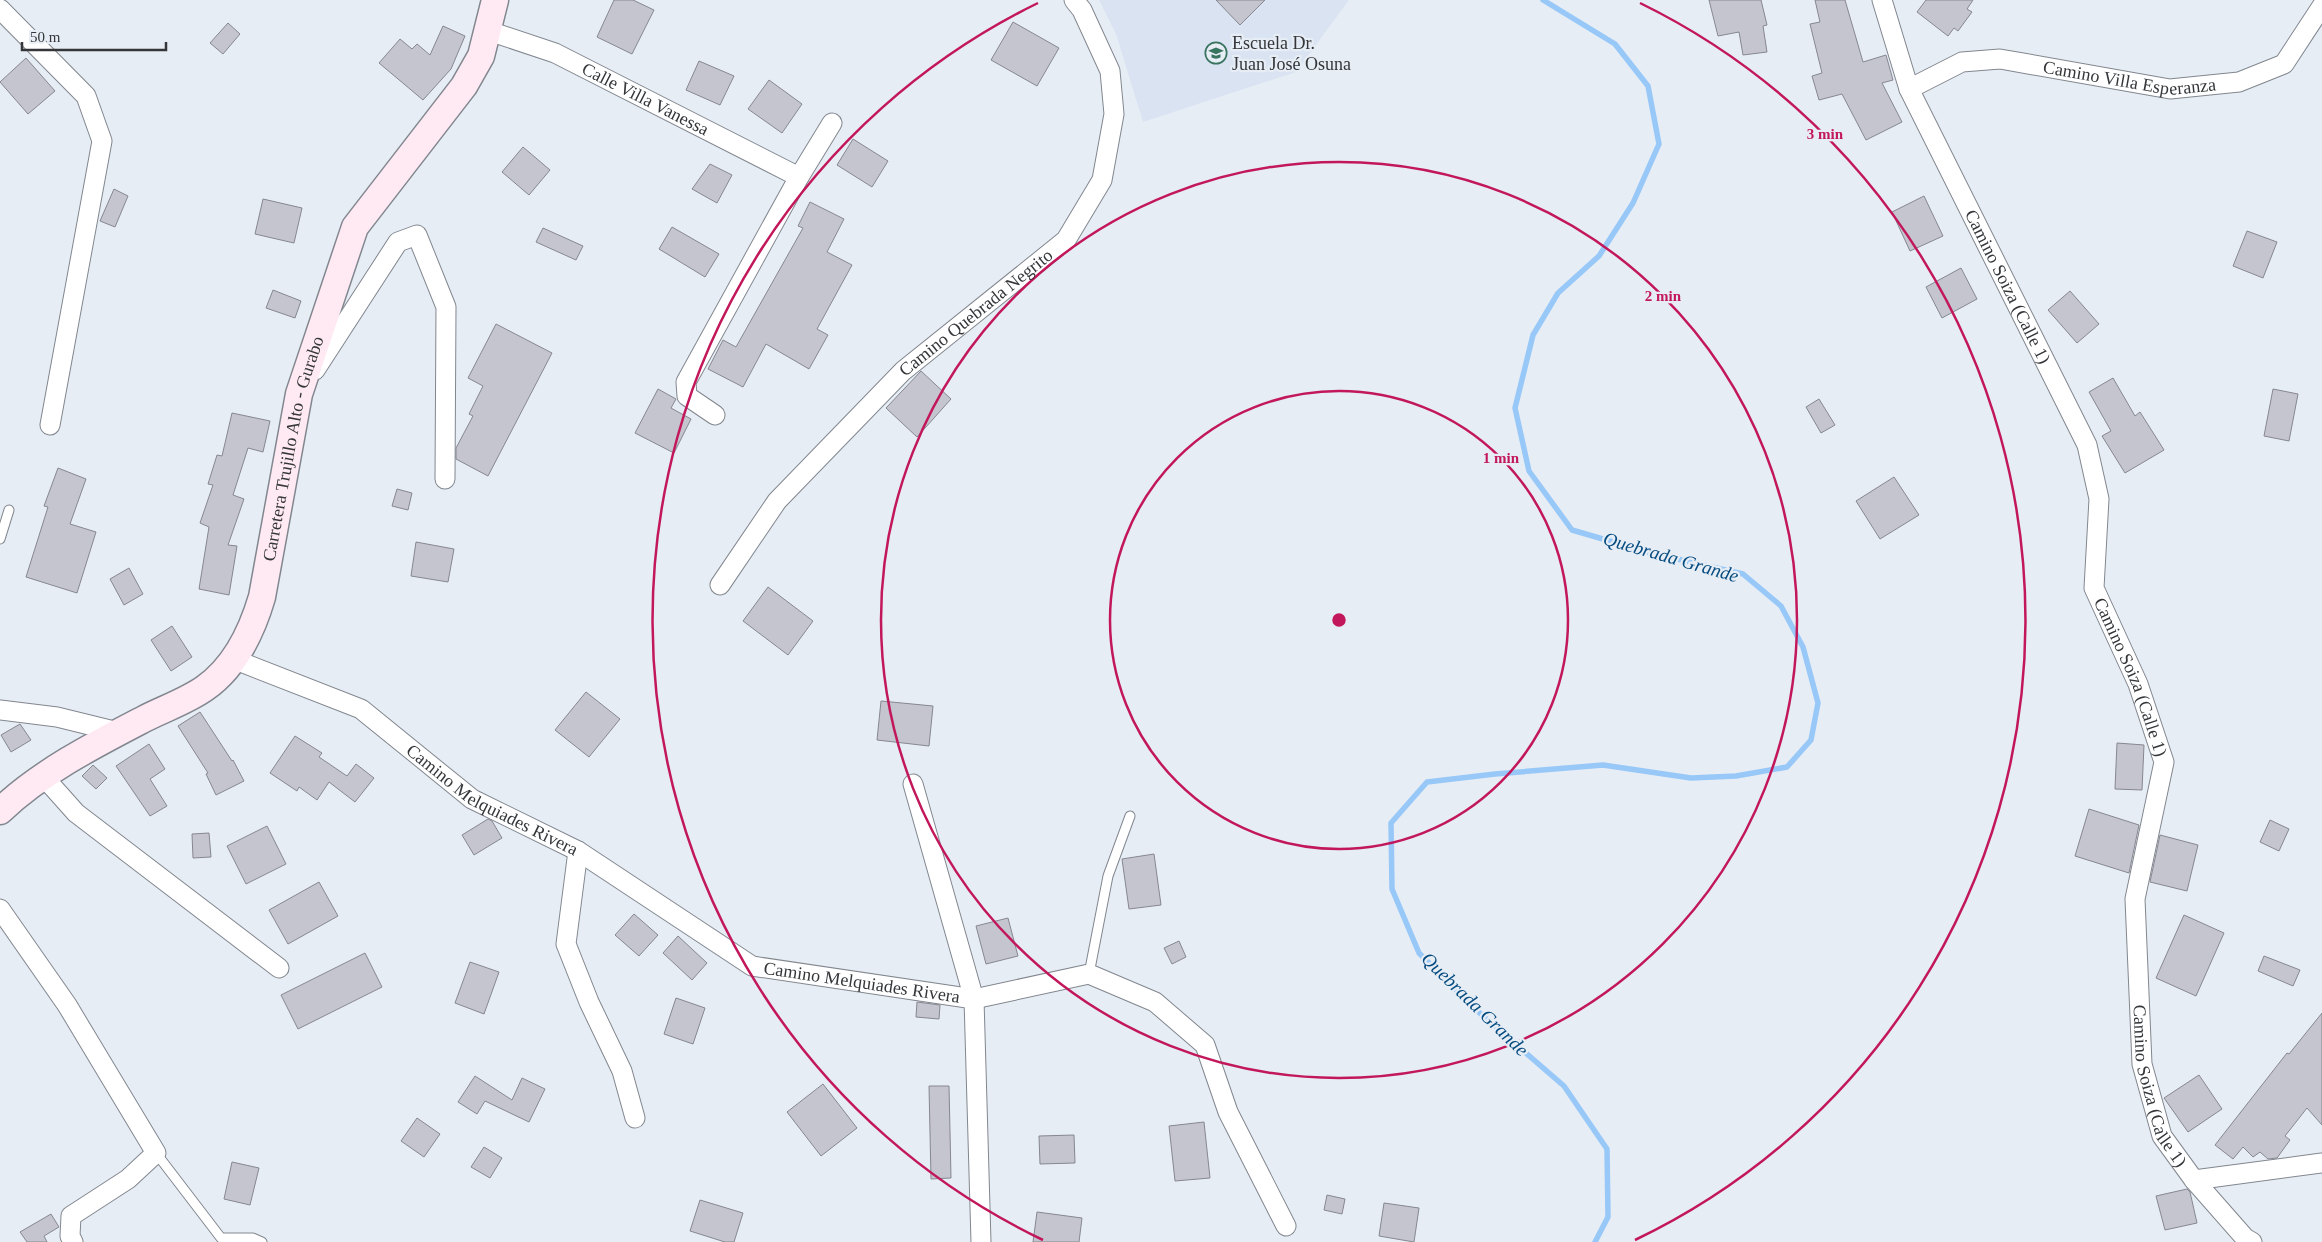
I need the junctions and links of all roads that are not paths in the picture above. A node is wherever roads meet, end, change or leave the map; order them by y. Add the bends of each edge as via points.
1 (495, 0) edge
2 (1074, 0) edge
3 (1882, 0) edge
4 (2322, 6) edge
5 (0, 9) edge
6 (488, 31) junction
7 (1909, 89) junction
8 (832, 123) dead end
9 (799, 177) junction
10 (299, 394) junction
11 (715, 415) dead end
12 (50, 425) dead end
13 (444, 479) dead end
14 (9, 510) dead end
15 (0, 539) edge
16 (720, 585) dead end
17 (233, 659) junction
18 (0, 710) edge
19 (118, 732) junction
20 (43, 776) junction
21 (913, 784) dead end
22 (0, 811) edge
23 (1130, 816) dead end
24 (578, 851) junction
25 (0, 910) edge
26 (279, 968) dead end
27 (1089, 974) junction
28 (974, 999) junction
29 (635, 1118) dead end
30 (156, 1153) junction
31 (2322, 1163) edge
32 (2194, 1180) junction
33 (1286, 1226) dead end
34 (73, 1242) edge
35 (262, 1242) edge
36 (981, 1242) edge
37 (2252, 1242) edge

1 - 6 main road, Carretera Trujillo Alto - Gurabo
2 - 16 street, Camino Quebrada Negrito via 1082,10 1110,71 1114,114 1102,180 1066,240 903,371 777,501
3 - 7 street, Camino Soiza (Calle 1)
4 - 7 street, Camino Villa Esperanza via 2284,64 2239,82 2170,89 2000,59 1962,62
5 - 12 street via 86,96 102,141
6 - 9 street, Calle Villa Vanessa via 555,53
6 - 10 main road, Carretera Trujillo Alto - Gurabo via 481,56 464,86 355,227
7 - 32 street, Camino Soiza (Calle 1) via 2087,445 2100,499 2094,588 2138,684 2164,762 2135,899 2142,1064 2162,1136
8 - 9 street
9 - 11 street via 686,382 687,396
10 - 13 street via 398,242 417,235 446,307
10 - 17 main road, Carretera Trujillo Alto - Gurabo via 262,597 256,618
14 - 15 lane
17 - 19 main road, Carretera Trujillo Alto - Gurabo via 204,689
17 - 24 street, Camino Melquiades Rivera via 361,709 472,799
18 - 19 street via 57,717
19 - 20 main road, Carretera Trujillo Alto - Gurabo
20 - 22 main road, Carretera Trujillo Alto - Gurabo
20 - 26 street via 76,813
21 - 28 street
23 - 27 lane via 1108,876
24 - 28 street, Camino Melquiades Rivera via 752,966
24 - 29 street via 566,944 622,1072
25 - 30 street via 67,1005
27 - 28 street, Camino Melquiades Rivera
27 - 33 street via 1155,1002 1204,1045 1228,1112
28 - 36 street
30 - 34 street via 128,1179 72,1216 70,1236
30 - 35 lane via 221,1238 253,1238
31 - 32 street
32 - 37 street, Camino Soiza (Calle 1)

